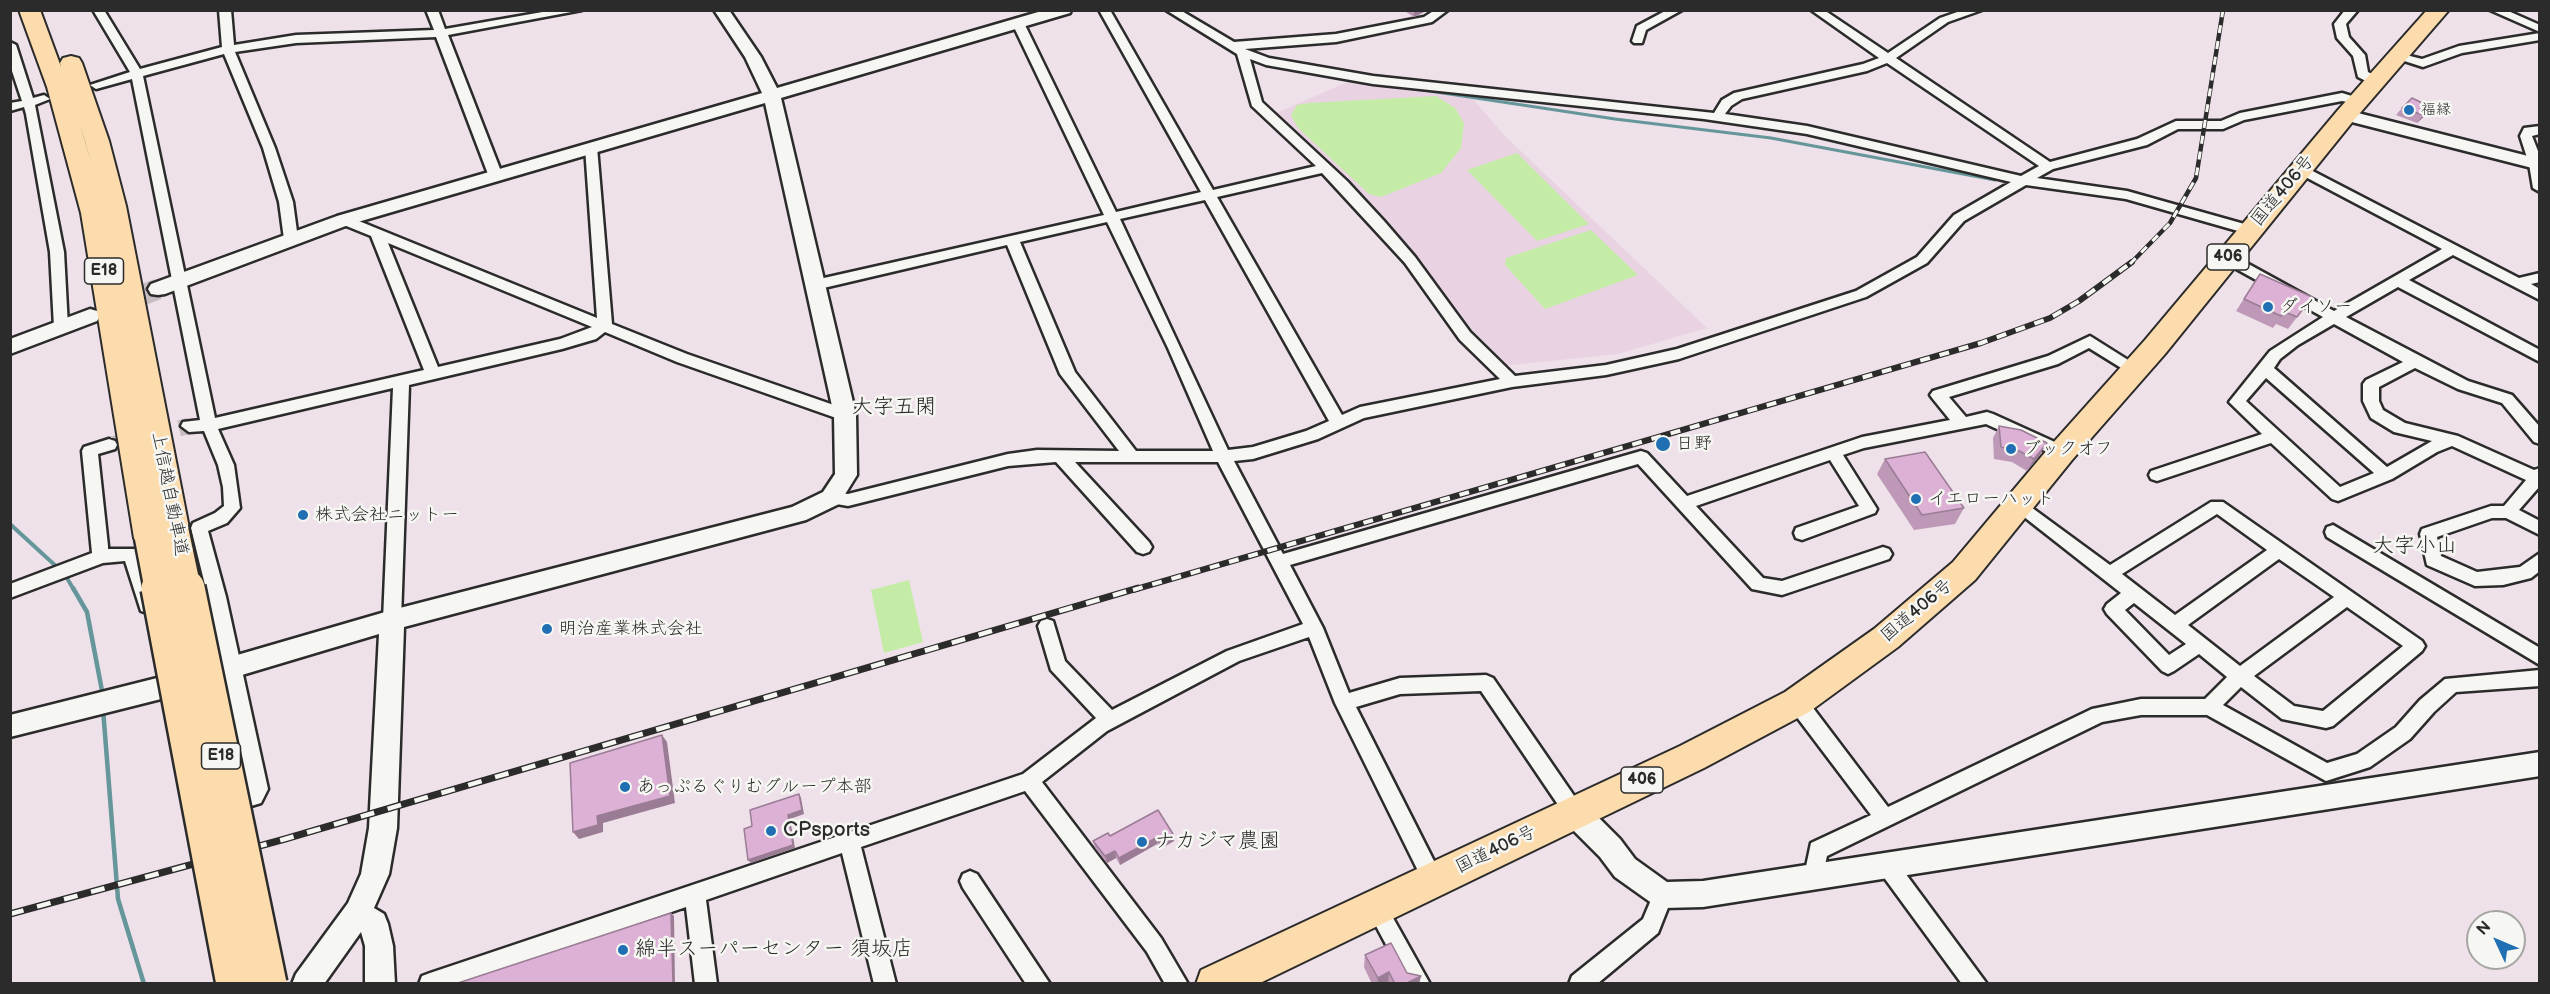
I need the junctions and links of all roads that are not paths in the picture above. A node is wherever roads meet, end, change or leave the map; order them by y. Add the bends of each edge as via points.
1 (29, 10) edge
2 (50, 10) edge
3 (98, 10) edge
4 (225, 10) edge
5 (432, 10) edge
6 (577, 10) edge
7 (721, 10) edge
8 (1064, 10) edge
9 (1104, 10) edge
10 (1171, 10) edge
11 (1443, 10) edge
12 (1677, 10) edge
13 (1816, 10) edge
14 (1977, 10) edge
15 (2353, 10) edge
16 (2439, 10) edge
17 (2495, 10) edge
18 (509, 16) edge
19 (1019, 25) junction
20 (2540, 29) edge
21 (441, 33) junction
22 (2540, 36) edge
23 (1638, 41) dead end
24 (10, 45) edge
25 (228, 49) junction
26 (1237, 49) junction
27 (2398, 57) junction
28 (1887, 58) junction
29 (137, 74) junction
30 (2376, 81) junction
31 (96, 85) dead end
32 (772, 96) junction
33 (44, 99) dead end
34 (27, 103) junction
35 (10, 107) edge
36 (2352, 108) junction
37 (1717, 117) junction
38 (2540, 130) edge
39 (591, 147) junction
40 (2538, 164) edge
41 (2048, 166) junction
42 (1325, 168) junction
43 (2301, 169) junction
44 (495, 174) junction
45 (2021, 180) junction
46 (2540, 188) edge
47 (1209, 195) junction
48 (1112, 218) junction
49 (344, 220) junction
50 (2250, 230) junction
51 (376, 233) junction
52 (291, 239) junction
53 (1012, 240) junction
54 (2453, 249) junction
55 (2227, 258) junction
56 (2540, 277) edge
57 (2398, 281) junction
58 (178, 282) junction
59 (2519, 283) junction
60 (815, 285) junction
61 (158, 289) tunnel mouth
62 (2540, 295) edge
63 (90, 316) tunnel mouth
64 (2339, 318) junction
65 (605, 325) junction
66 (61, 327) junction
67 (10, 347) edge
68 (2540, 357) edge
69 (2415, 362) junction
70 (2265, 369) junction
71 (2136, 370) junction
72 (433, 373) junction
73 (401, 381) junction
74 (1512, 382) junction
75 (845, 415) junction
76 (1338, 422) junction
77 (1962, 423) junction
78 (209, 425) junction
79 (189, 426) tunnel mouth
80 (2273, 436) junction
81 (2540, 438) edge
82 (2452, 440) junction
83 (109, 444) tunnel mouth
84 (1833, 452) junction
85 (2062, 452) junction
86 (1060, 456) junction
87 (1223, 456) junction
88 (1132, 457) junction
89 (2157, 475) dead end
90 (2386, 475) junction
91 (2539, 477) edge
92 (831, 498) junction
93 (1685, 502) junction
94 (2020, 506) junction
95 (2508, 512) junction
96 (2540, 529) edge
97 (2333, 531) dead end
98 (1802, 533) dead end
99 (164, 537) junction
100 (1143, 547) dead end
101 (2279, 550) junction
102 (1883, 554) dead end
103 (102, 556) junction
104 (2540, 560) edge
105 (1278, 562) junction
106 (2109, 574) junction
107 (10, 591) edge
108 (2134, 593) junction
109 (2347, 597) junction
110 (392, 620) junction
111 (1047, 626) dead end
112 (2175, 626) junction
113 (1314, 628) junction
114 (2199, 644) junction
115 (2540, 658) edge
116 (232, 666) junction
117 (2240, 676) junction
118 (2540, 678) edge
119 (165, 687) junction
120 (1797, 702) junction
121 (1344, 703) junction
122 (2209, 707) junction
123 (1110, 720) junction
124 (10, 726) edge
125 (2540, 764) edge
126 (1029, 781) junction
127 (1574, 812) junction
128 (1885, 818) junction
129 (850, 843) junction
130 (1887, 865) junction
131 (1814, 876) junction
132 (1433, 880) junction
133 (970, 881) dead end
134 (695, 893) junction
135 (1663, 895) junction
136 (1376, 907) junction
137 (358, 913) junction
138 (234, 984) edge
139 (269, 984) edge
140 (306, 984) edge
141 (380, 984) edge
142 (430, 984) edge
143 (706, 984) edge
144 (885, 984) edge
145 (1039, 984) edge
146 (1177, 984) edge
147 (1215, 984) edge
148 (1419, 984) edge
149 (1580, 984) edge
150 (1976, 984) edge

1 - 99 highway, 上信越自動車道 / E18 via 58,87 90,201
2 - 99 highway, 上信越自動車道 / E18 via 78,83 114,206
3 - 29 street
4 - 25 street
5 - 21 street
6 - 18 street
7 - 32 street via 753,57
8 - 19 street
9 - 47 street
10 - 26 street
11 - 26 street via 1428,20 1336,38
12 - 23 street via 1641,28
13 - 28 street
14 - 28 street via 1944,20
15 - 30 street via 2340,24 2343,38 2359,55 2362,74
16 - 27 highway, 国道406号 / 406
17 - 20 street
18 - 21 street
19 - 32 street
19 - 48 street
21 - 25 street via 296,39
21 - 44 street
22 - 27 street via 2459,50 2423,63
24 - 34 street
25 - 29 street
25 - 52 street via 269,148
26 - 37 street via 1266,61 1373,80
26 - 42 street via 1256,103
27 - 30 highway, 国道406号 / 406
28 - 37 street via 1849,72 1738,96 1726,103
28 - 41 street
29 - 31 street
29 - 58 street
30 - 36 highway, 国道406号 / 406
32 - 39 street
32 - 60 street
33 - 34 street
34 - 35 street
34 - 66 street via 57,252
36 - 40 street
36 - 41 street via 2342,97 2240,117 2223,125 2176,125 2142,142
36 - 43 highway, 国道406号 / 406
37 - 45 street via 1807,130
38 - 40 street via 2528,131 2526,136
39 - 44 street
39 - 65 street
40 - 46 street
41 - 45 street
42 - 47 street
42 - 74 street via 1410,261 1465,336
43 - 50 highway, 国道406号 / 406
43 - 54 street
44 - 49 street
45 - 50 street via 2127,195
45 - 74 street via 1959,218 1922,260 1861,294 1679,354 1606,370
47 - 48 street
47 - 76 street
48 - 53 street
48 - 87 street
49 - 51 street
49 - 52 street
50 - 55 highway, 国道406号 / 406
51 - 65 street
51 - 72 street
52 - 58 street
53 - 60 street
53 - 88 street via 1068,374
54 - 57 street
54 - 59 street
55 - 64 street
55 - 71 highway, 国道406号 / 406
56 - 59 street
57 - 64 street
57 - 68 street
58 - 61 street
58 - 78 street
59 - 62 street
60 - 75 street
63 - 66 street
64 - 69 street
64 - 70 street via 2293,341
65 - 72 street via 591,335 562,345
65 - 75 street via 682,358
66 - 67 street
69 - 81 street via 2463,385 2507,399
69 - 82 street via 2371,384 2371,401 2377,414 2400,428
70 - 80 street via 2238,402
70 - 90 street
71 - 77 street via 2090,341 2053,360 1938,395
71 - 85 highway, 国道406号 / 406
72 - 73 street
73 - 78 street
73 - 110 street
74 - 76 street via 1360,413
75 - 92 street via 846,475
76 - 87 street via 1312,435 1253,453
77 - 84 street
77 - 85 street via 1986,418
78 - 79 street
78 - 99 street via 226,465 232,508 221,518
80 - 89 street
80 - 90 street via 2338,495
82 - 90 street
82 - 91 street
83 - 103 street via 90,451
84 - 93 street
84 - 98 street via 1869,509
85 - 94 highway, 国道406号 / 406
86 - 88 street
86 - 92 street via 1008,460 848,500
86 - 100 street
87 - 88 street
87 - 105 street
91 - 95 street
92 - 110 street via 798,514
93 - 102 street via 1758,584 1782,588
93 - 105 street via 1641,457
94 - 106 street
94 - 120 highway, 国道406号 / 406 via 1964,571 1886,638
95 - 96 street
95 - 104 street via 2491,512 2428,534 2433,560 2475,579 2503,579 2525,573
97 - 115 street
99 - 103 street
99 - 116 street
99 - 119 street via 148,608
99 - 138 highway, 上信越自動車道 / E18, bridge
99 - 139 highway, 上信越自動車道 / E18, bridge
101 - 106 street via 2217,506
101 - 109 street
101 - 112 street
103 - 107 street
105 - 113 street
106 - 108 street
108 - 112 street
108 - 114 street via 2113,609 2168,666
109 - 117 street
109 - 117 street via 2416,646 2326,720 2289,713
110 - 116 street
110 - 137 street via 383,828 375,874
111 - 123 street via 1057,665
112 - 114 street
113 - 121 street
113 - 123 street via 1233,656
114 - 117 street
116 - 119 street
116 - 119 street via 258,789 254,797 186,813
117 - 122 street
118 - 122 street via 2452,685 2403,732 2363,762 2326,772
119 - 124 street
120 - 127 highway, 国道406号 / 406
120 - 128 street
121 - 127 street via 1400,686 1486,683
121 - 132 street
122 - 128 street via 2141,706 2099,715
123 - 126 street
125 - 130 street
126 - 129 street
126 - 146 street via 1154,945
127 - 132 highway, 国道406号 / 406
127 - 135 street via 1625,868
128 - 131 street via 1818,850
129 - 134 street
129 - 144 street
130 - 131 street
130 - 150 street
131 - 135 street via 1703,894
132 - 136 highway, 国道406号 / 406
133 - 145 street
134 - 142 street
134 - 143 street
135 - 149 street via 1651,926
136 - 147 highway, 国道406号 / 406
136 - 148 street
137 - 140 street
137 - 141 street via 374,924

